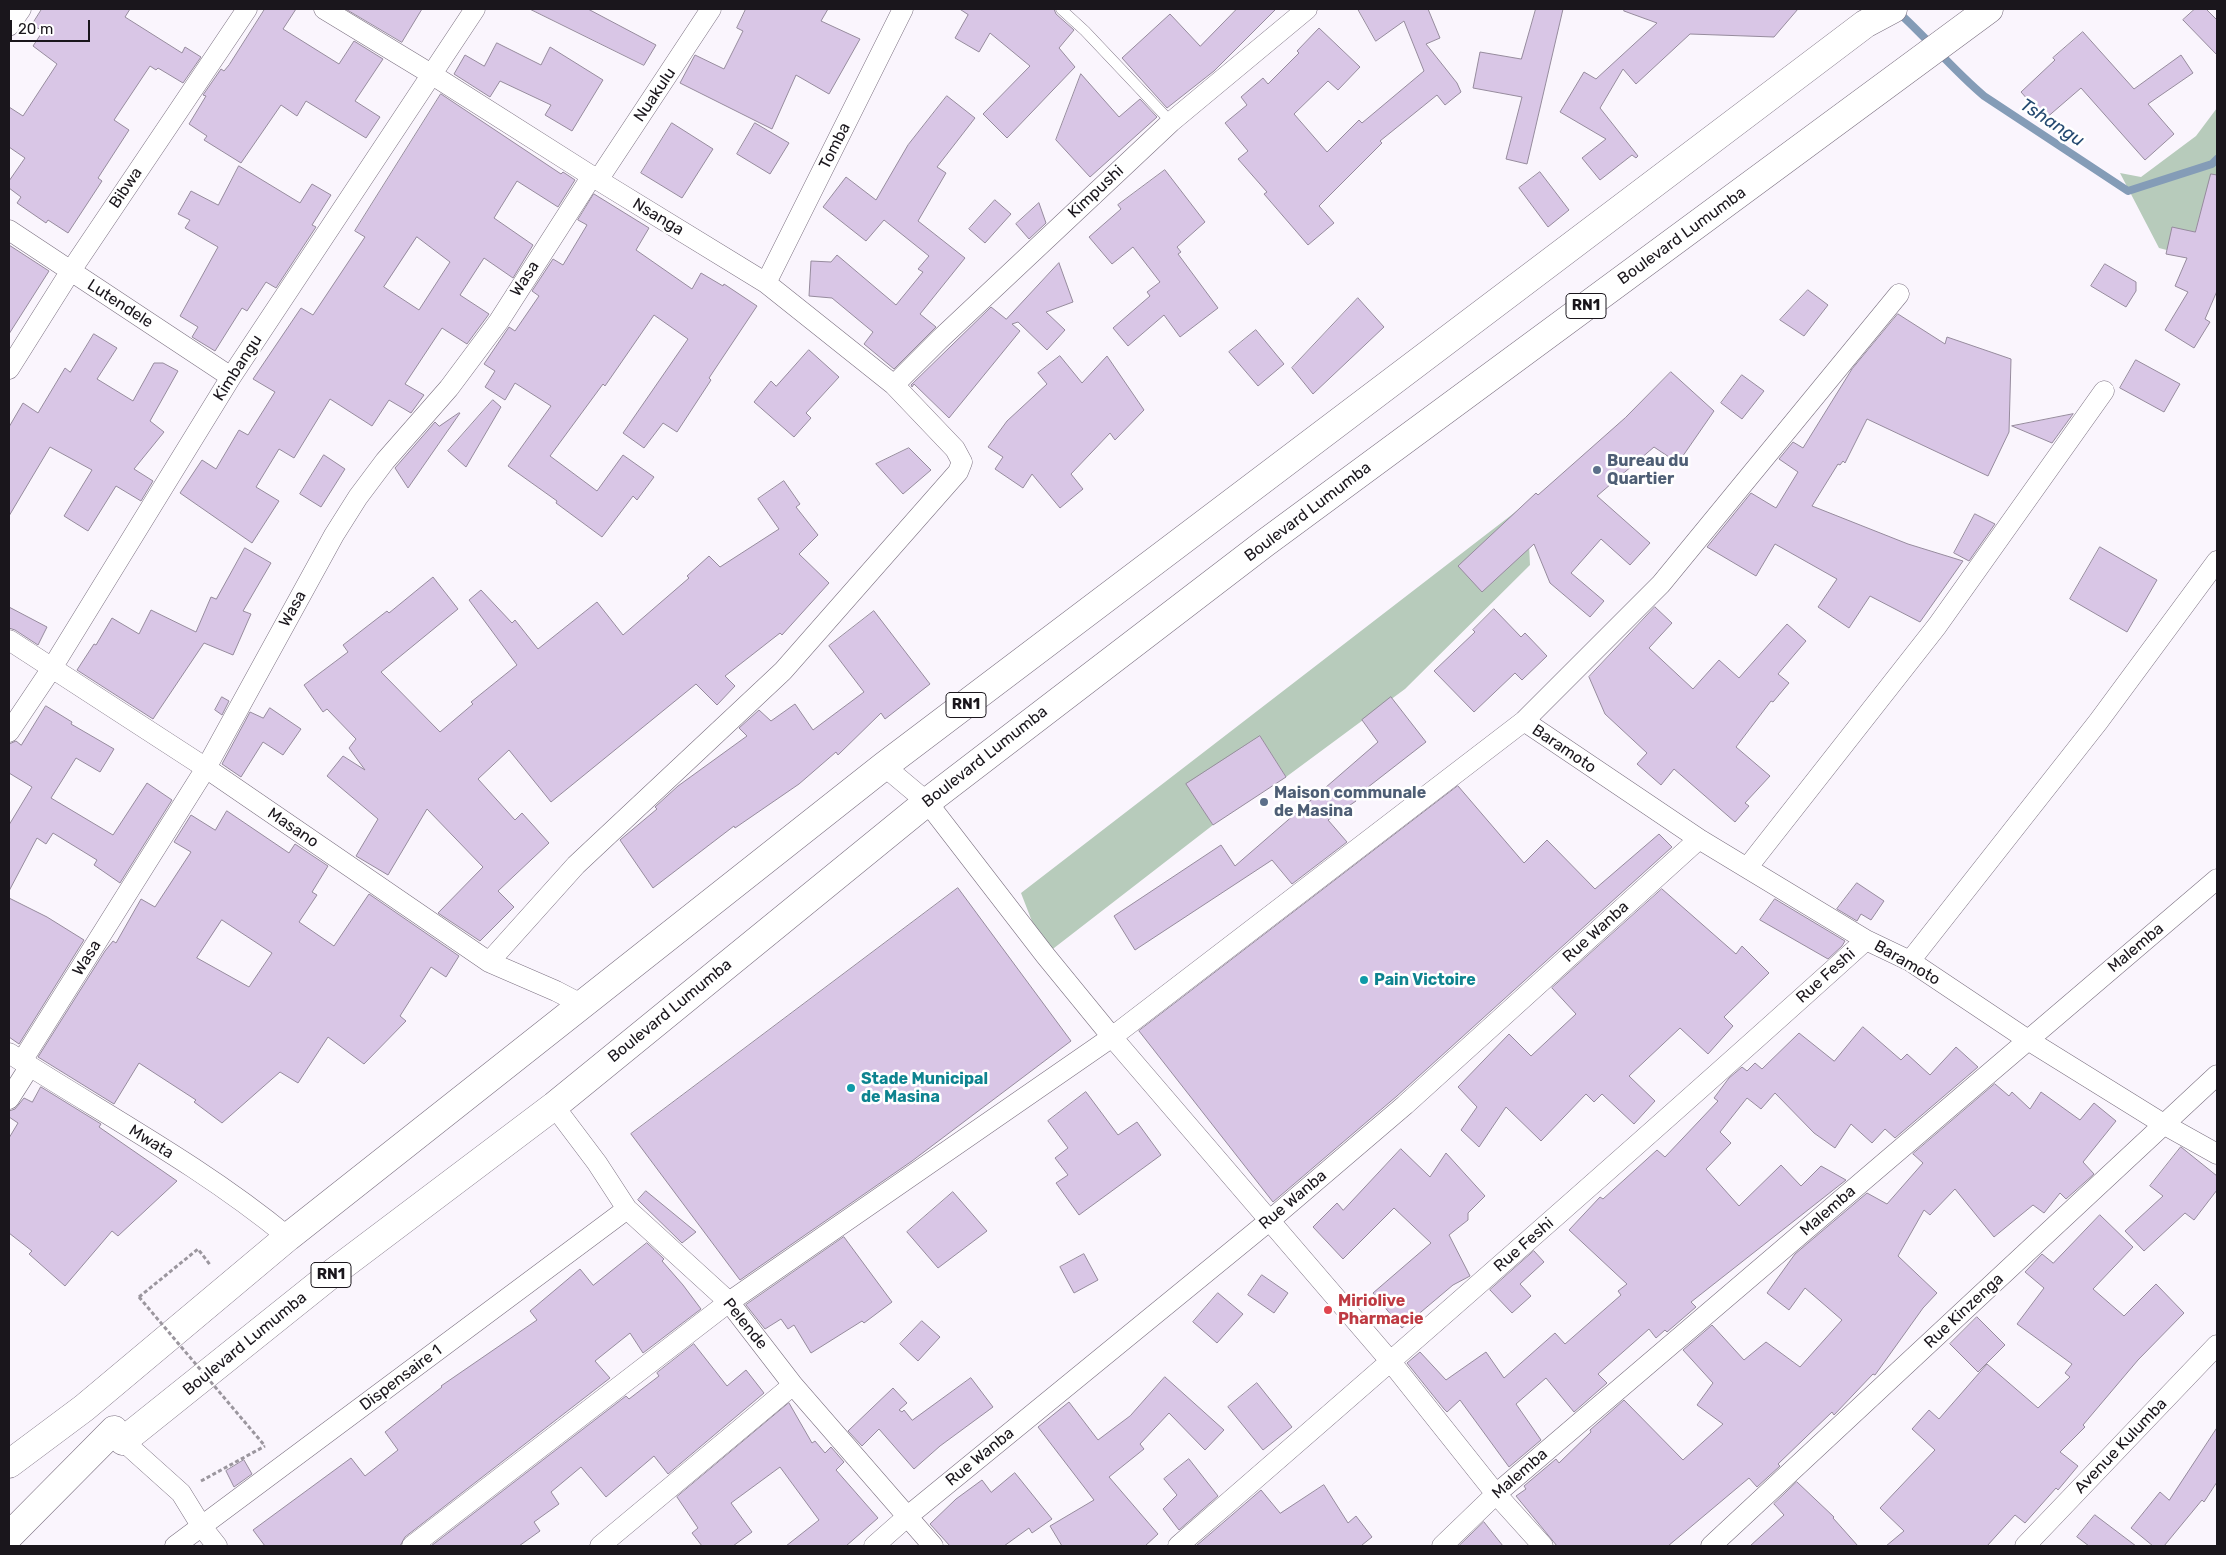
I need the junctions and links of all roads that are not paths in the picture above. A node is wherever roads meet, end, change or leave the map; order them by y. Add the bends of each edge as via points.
1 (21, 9) edge
2 (247, 9) edge
3 (324, 9) edge
4 (475, 9) edge
5 (711, 9) edge
6 (903, 9) edge
7 (1061, 9) edge
8 (1307, 9) edge
9 (1893, 9) edge
10 (1989, 9) edge
11 (9, 26) edge
12 (431, 74) junction
13 (1171, 122) junction
14 (595, 178) junction
15 (9, 230) edge
16 (70, 272) junction
17 (766, 282) junction
18 (1899, 294) dead end
19 (9, 369) edge
20 (231, 377) junction
21 (894, 385) junction
22 (2104, 391) dead end
23 (2217, 561) edge
24 (9, 640) edge
25 (52, 668) junction
26 (1524, 721) junction
27 (9, 732) edge
28 (884, 766) junction
29 (206, 768) junction
30 (927, 802) junction
31 (1699, 839) junction
32 (1747, 868) junction
33 (2217, 879) edge
34 (1866, 940) junction
35 (1910, 961) junction
36 (489, 962) junction
37 (583, 1004) junction
38 (1112, 1037) junction
39 (2028, 1040) junction
40 (20, 1060) edge
41 (2217, 1075) edge
42 (9, 1099) edge
43 (554, 1106) junction
44 (2164, 1125) junction
45 (2217, 1154) edge
46 (627, 1209) junction
47 (1269, 1220) junction
48 (288, 1237) junction
49 (729, 1302) junction
50 (2217, 1345) edge
51 (1391, 1362) junction
52 (793, 1385) junction
53 (84, 1408) junction
54 (118, 1436) junction
55 (9, 1444) edge
56 (9, 1464) edge
57 (1496, 1494) junction
58 (15, 1513) edge
59 (908, 1516) junction
60 (202, 1527) junction
61 (9, 1536) edge
62 (175, 1546) edge
63 (217, 1546) edge
64 (412, 1546) edge
65 (600, 1546) edge
66 (874, 1546) edge
67 (933, 1546) edge
68 (1178, 1546) edge
69 (1442, 1546) edge
70 (1543, 1546) edge
71 (1711, 1546) edge
72 (2025, 1546) edge

1 - 11 street
2 - 16 street, Bibwa
3 - 12 street, Nsanga
4 - 12 street, Kimbangu
5 - 14 street, Nuakulu
6 - 17 street, Tomba
7 - 13 lane
8 - 13 street, Kimpushi
9 - 28 highway, RN1 via 1865,24
10 - 30 highway, Boulevard Lumumba / RN1 via 1265,543
12 - 14 street, Nsanga
12 - 20 street, Kimbangu
13 - 21 street, Kimpushi
14 - 17 street, Nsanga
14 - 29 street, Wasa via 449,388 384,461 358,497
15 - 16 street, Lutendele
16 - 19 street, Bibwa
16 - 20 street, Lutendele
17 - 21 street, Nsanga
18 - 26 street via 1661,584
20 - 25 street, Kimbangu
21 - 36 street, Nsanga via 955,448 962,462 958,472 783,671 576,864
22 - 32 street via 1937,626
23 - 35 street via 2098,722
24 - 25 street, Masano
25 - 27 street, Kimbangu
25 - 29 street, Masano
26 - 31 street, Baramoto
26 - 38 street
28 - 30 street
28 - 37 highway, RN1
29 - 36 street, Masano
29 - 40 street, Wasa
30 - 38 street
30 - 43 highway, Boulevard Lumumba / RN1
31 - 32 street, Baramoto
31 - 47 street, Rue Wanba via 1405,1105
32 - 34 street, Baramoto
33 - 39 street, Malemba
34 - 35 street, Baramoto
34 - 51 street, Rue Feshi
35 - 39 street, Baramoto
36 - 37 street, Masano
37 - 48 highway, RN1
38 - 47 street
38 - 49 street
39 - 44 street, Baramoto
39 - 57 street, Malemba
40 - 42 street, Wasa
40 - 48 street, Mwata via 201,1174
41 - 44 street, Rue Kinzenga
43 - 46 street, Pelende
43 - 54 highway, Boulevard Lumumba / RN1
44 - 45 street, Baramoto
44 - 71 street, Rue Kinzenga
46 - 49 street, Pelende
46 - 60 street, Dispensaire 1
47 - 51 street
47 - 59 street, Rue Wanba
48 - 53 highway, RN1
49 - 52 street, Pelende
49 - 64 street
50 - 72 street, Avenue Kulumba
51 - 57 street
51 - 68 street, Rue Feshi
52 - 59 street, Pelende
52 - 65 street
53 - 55 highway
53 - 56 highway, RN1
54 - 58 highway, Boulevard Lumumba / RN1
54 - 60 street via 181,1492
54 - 61 highway
57 - 69 street, Malemba
57 - 70 street
59 - 66 street, Rue Wanba
59 - 67 street, Pelende
60 - 62 street, Dispensaire 1
60 - 63 street

